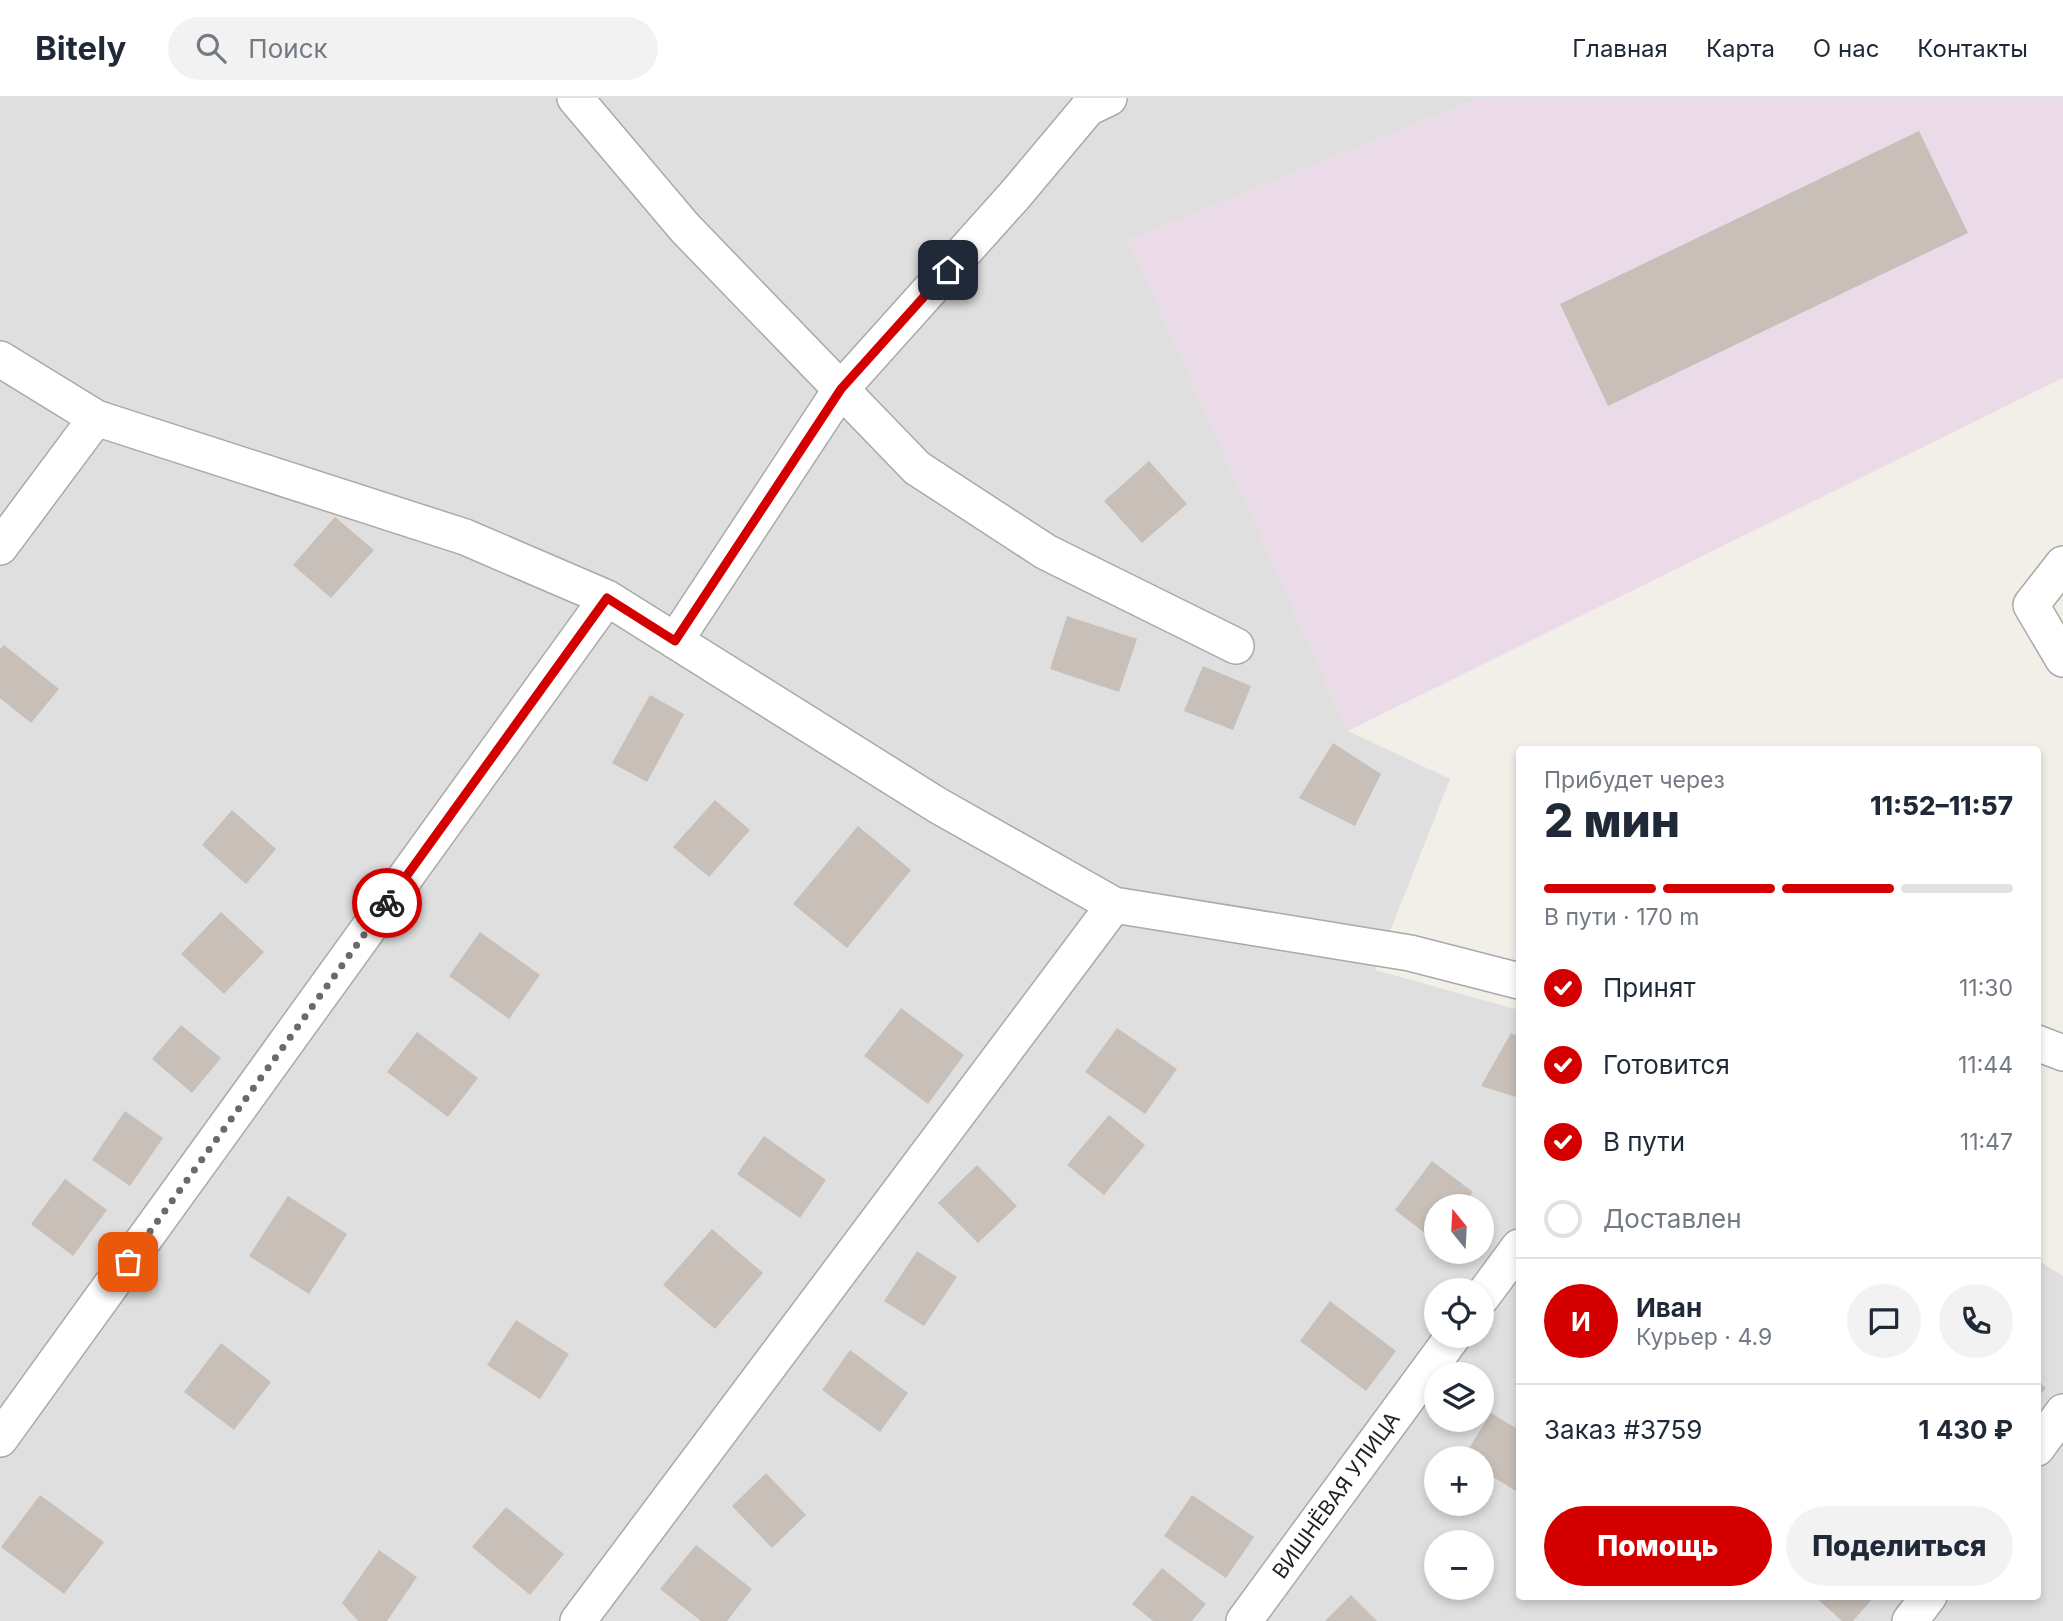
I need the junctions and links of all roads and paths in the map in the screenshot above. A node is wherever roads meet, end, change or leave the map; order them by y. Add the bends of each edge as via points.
1 (575, 98) edge
2 (1109, 98) edge
3 (0, 359) edge
4 (841, 389) junction
5 (96, 418) junction
6 (0, 547) edge
7 (2063, 564) edge
8 (607, 598) junction
9 (675, 641) junction
10 (1236, 646) dead end
11 (2063, 659) edge
12 (1114, 905) junction
13 (1516, 980) edge
14 (2041, 1045) edge
15 (2063, 1053) edge
16 (1516, 1251) edge
17 (1494, 1281) edge
18 (1444, 1348) edge
19 (2063, 1412) edge
20 (0, 1439) edge
21 (2041, 1442) edge
22 (1926, 1600) edge
23 (578, 1621) edge
24 (1244, 1621) edge
25 (1910, 1621) edge

1 - 4 street via 685,228
2 - 4 street via 1088,108
3 - 5 street
4 - 9 street
4 - 10 street via 917,468 1046,552
5 - 6 street
5 - 8 street via 465,537
7 - 11 street via 2031,605
8 - 9 street
8 - 20 street
9 - 12 street via 937,804
12 - 13 street via 1410,953
12 - 23 street
14 - 15 street
16 - 17 street
18 - 24 street, ВИШНЁВАЯ УЛИЦА
19 - 21 street
22 - 25 street

